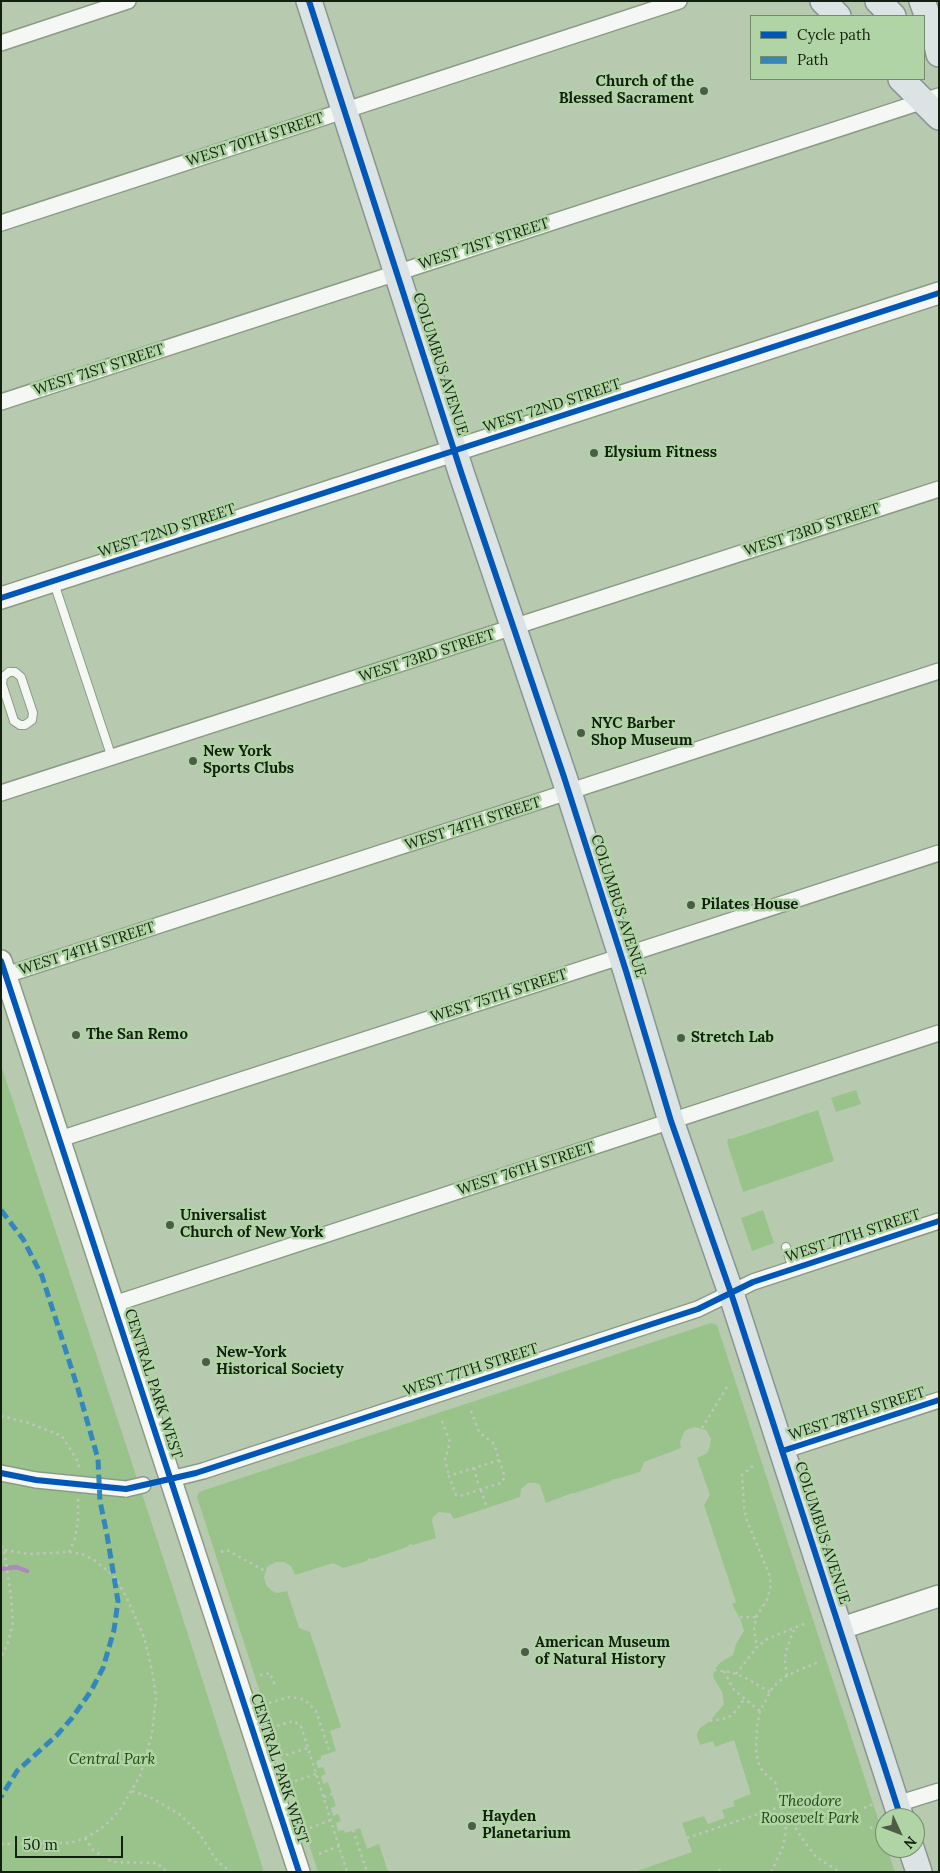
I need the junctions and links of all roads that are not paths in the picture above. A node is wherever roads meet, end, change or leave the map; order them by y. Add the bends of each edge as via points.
1 (128, 1) edge
2 (309, 1) edge
3 (679, 1) edge
4 (823, 1) edge
5 (878, 1) edge
6 (922, 1) edge
7 (837, 15) edge
8 (892, 15) edge
9 (1, 43) edge
10 (925, 48) edge
11 (939, 54) edge
12 (939, 62) edge
13 (902, 80) edge
14 (934, 105) edge
15 (344, 111) junction
16 (1, 223) edge
17 (397, 272) junction
18 (939, 293) edge
19 (1, 402) edge
20 (454, 450) junction
21 (939, 489) edge
22 (53, 581) junction
23 (1, 598) edge
24 (514, 628) junction
25 (8, 669) joint
26 (939, 671) edge
27 (112, 758) junction
28 (1, 793) edge
29 (569, 793) junction
30 (939, 853) edge
31 (621, 957) junction
32 (4, 968) edge
33 (939, 1033) edge
34 (671, 1121) junction
35 (60, 1139) junction
36 (939, 1222) edge
37 (786, 1247) dead end
38 (793, 1269) junction
39 (731, 1293) junction
40 (114, 1304) junction
41 (939, 1400) edge
42 (782, 1451) junction
43 (1, 1473) edge
44 (171, 1478) junction
45 (143, 1485) dead end
46 (939, 1596) edge
47 (840, 1629) junction
48 (939, 1791) edge
49 (887, 1808) edge
50 (900, 1808) edge
51 (914, 1858) edge
52 (299, 1872) edge
53 (919, 1872) edge

1 - 9 street
2 - 15 main road, COLUMBUS AVENUE
3 - 15 street, WEST 70TH STREET
4 - 7 main road
5 - 8 main road
6 - 11 main road
10 - 12 main road
13 - 14 main road
14 - 17 street, WEST 71ST STREET
15 - 16 street, WEST 70TH STREET
15 - 17 main road, COLUMBUS AVENUE
17 - 19 street, WEST 71ST STREET
17 - 20 main road, COLUMBUS AVENUE
18 - 20 main road, WEST 72ND STREET
20 - 22 main road, WEST 72ND STREET
20 - 24 main road, COLUMBUS AVENUE
21 - 24 street, WEST 73RD STREET
22 - 23 main road, WEST 72ND STREET
22 - 27 lane
24 - 27 street, WEST 73RD STREET
24 - 29 main road, COLUMBUS AVENUE
25 - 25 lane via 2,684 14,721 25,725 32,720 33,713 20,677
26 - 29 street, WEST 74TH STREET
27 - 28 street, WEST 73RD STREET
29 - 31 main road, COLUMBUS AVENUE
29 - 32 street, WEST 74TH STREET
30 - 31 street, WEST 75TH STREET
31 - 34 main road, COLUMBUS AVENUE
31 - 35 street, WEST 75TH STREET
32 - 35 main road, CENTRAL PARK WEST
33 - 34 street, WEST 76TH STREET
34 - 39 main road, COLUMBUS AVENUE
34 - 40 street, WEST 76TH STREET
35 - 40 main road, CENTRAL PARK WEST
36 - 38 street, WEST 77TH STREET
37 - 38 lane
38 - 39 street, WEST 77TH STREET
39 - 42 main road, COLUMBUS AVENUE
39 - 44 street, WEST 77TH STREET via 698,1309 196,1473
40 - 44 main road, CENTRAL PARK WEST
41 - 42 street, WEST 78TH STREET
42 - 47 main road, COLUMBUS AVENUE
43 - 45 street, bridge via 126,1489
44 - 52 main road, CENTRAL PARK WEST
46 - 47 main road
47 - 49 main road, COLUMBUS AVENUE
48 - 50 street
51 - 53 main road

